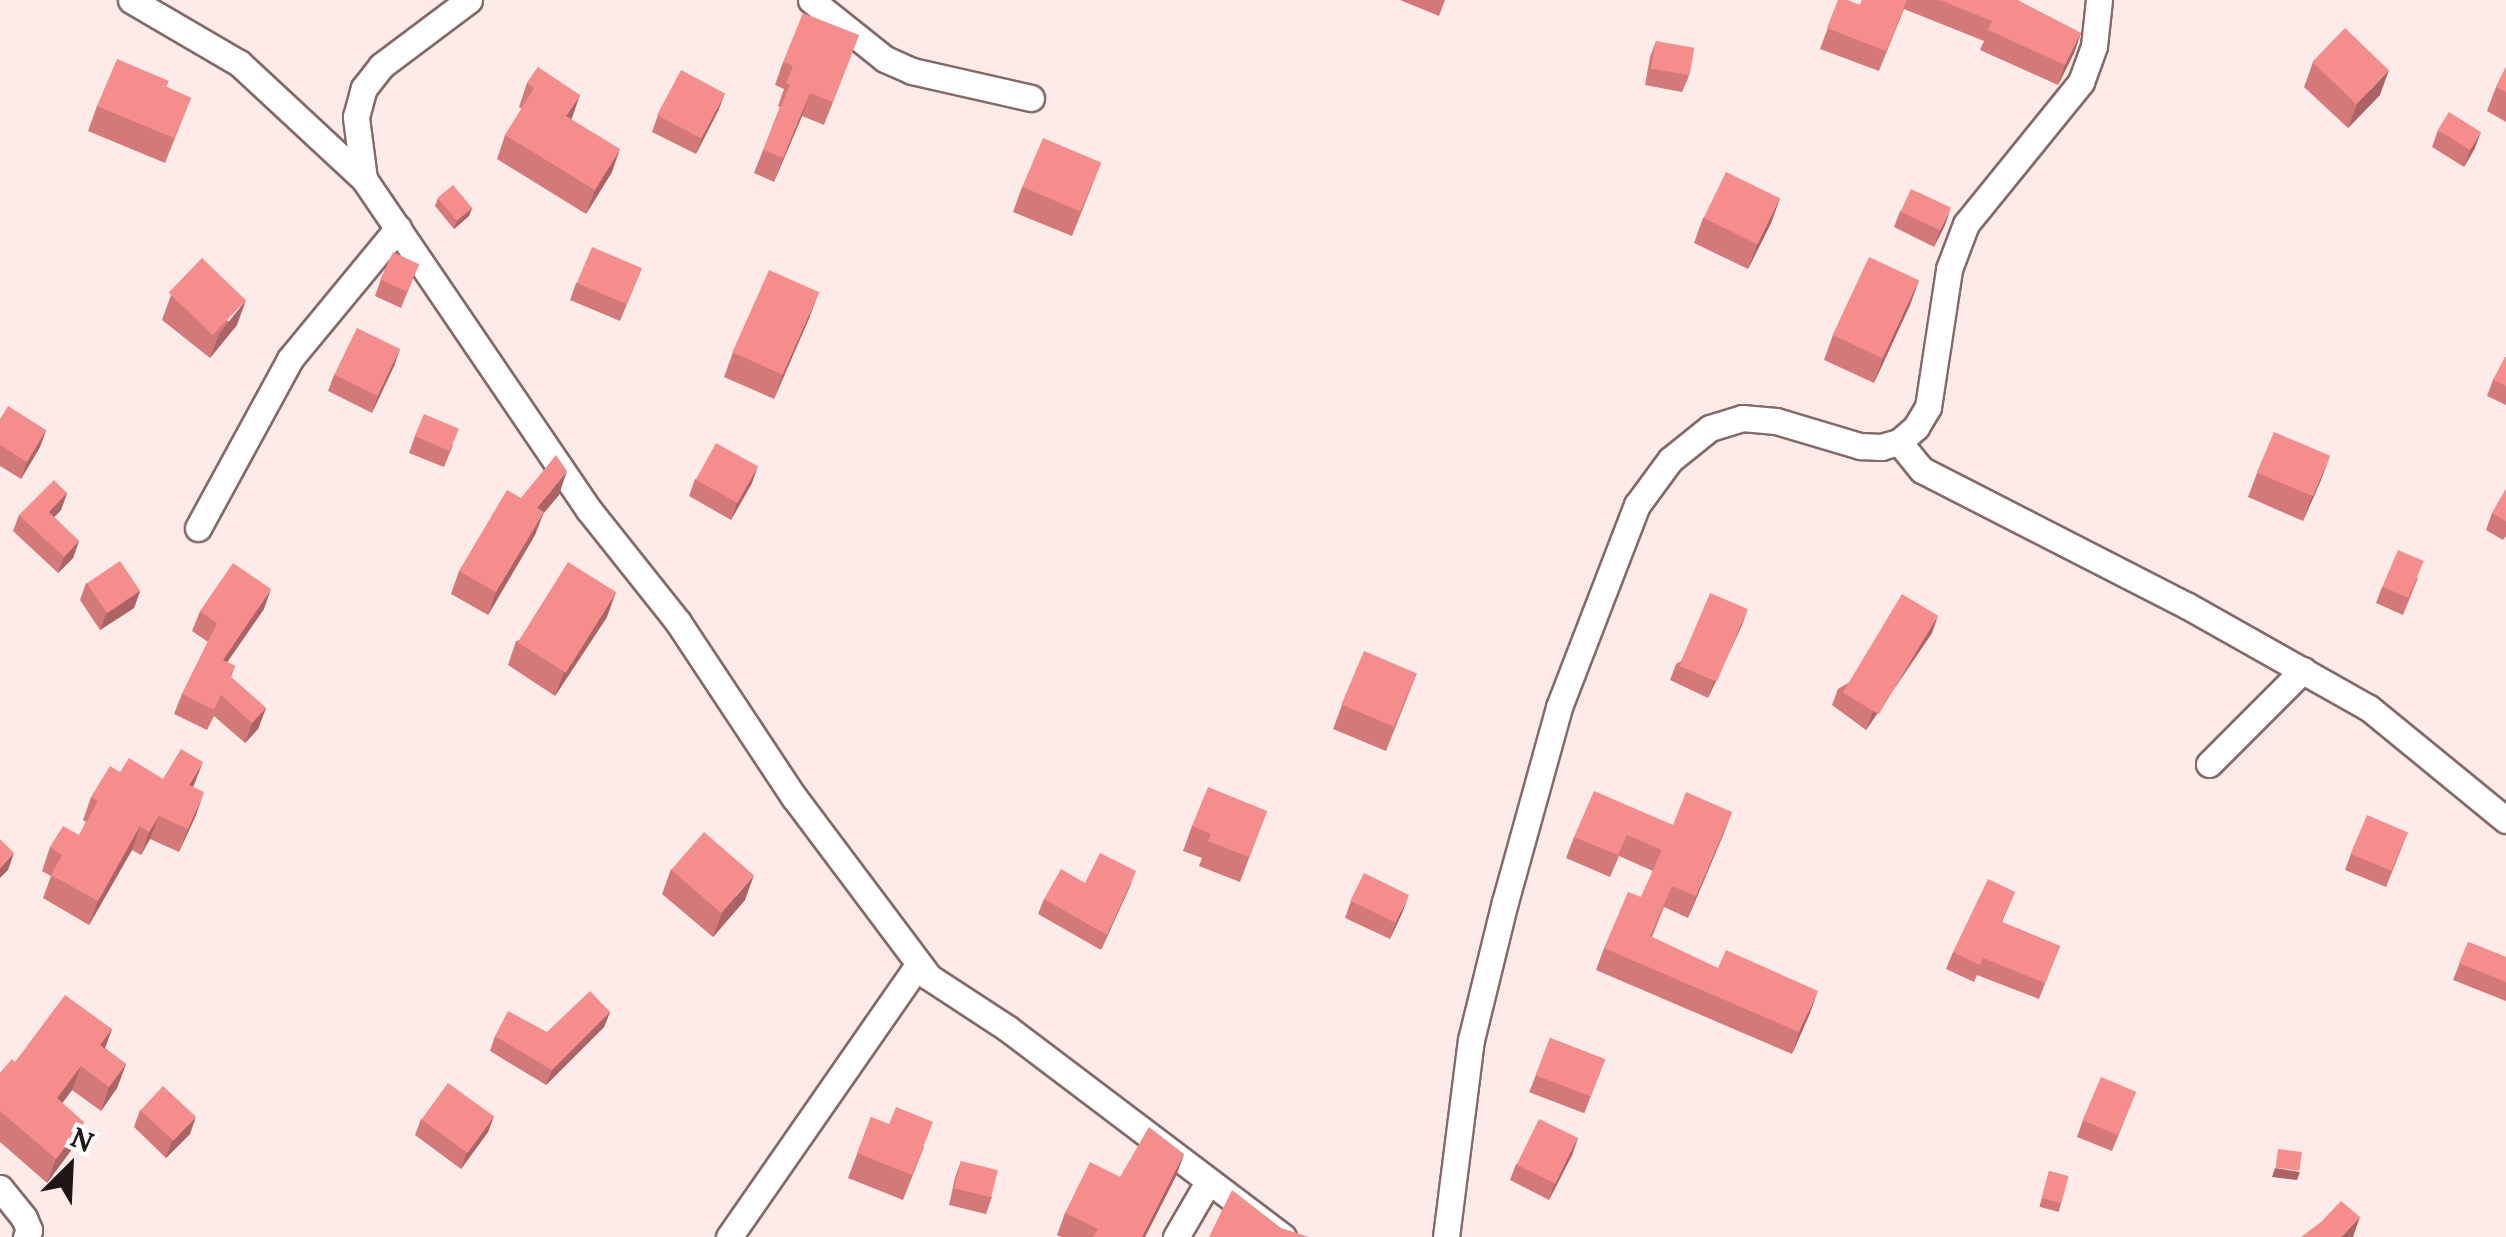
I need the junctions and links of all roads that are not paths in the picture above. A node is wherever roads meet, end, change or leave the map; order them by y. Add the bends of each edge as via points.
1 (131, 0) edge
2 (469, 0) edge
3 (811, 0) edge
4 (2099, 0) edge
5 (1031, 98) dead end
6 (364, 180) junction
7 (398, 228) junction
8 (1899, 442) junction
9 (198, 528) dead end
10 (2303, 670) junction
11 (2209, 764) dead end
12 (2506, 820) edge
13 (918, 965) junction
14 (1208, 1182) junction
15 (0, 1188) edge
16 (26, 1237) edge
17 (729, 1237) edge
18 (1176, 1237) edge
19 (1283, 1237) edge
20 (1446, 1237) edge

1 - 6 street via 239,63
2 - 6 street via 381,66 364,88 356,117
3 - 5 street via 884,58 912,71
4 - 8 street via 2081,82 1966,224 1949,268 1928,407
6 - 7 street
7 - 9 street via 290,359
7 - 13 street via 589,510 678,622 794,797
8 - 10 street via 1922,470
8 - 20 street via 1860,446 1742,418 1710,428 1670,460 1637,504 1558,708 1505,902 1471,1040
10 - 11 street
10 - 12 street via 2369,708
13 - 14 street
13 - 17 street
14 - 18 street
14 - 19 street
15 - 16 street via 24,1218

